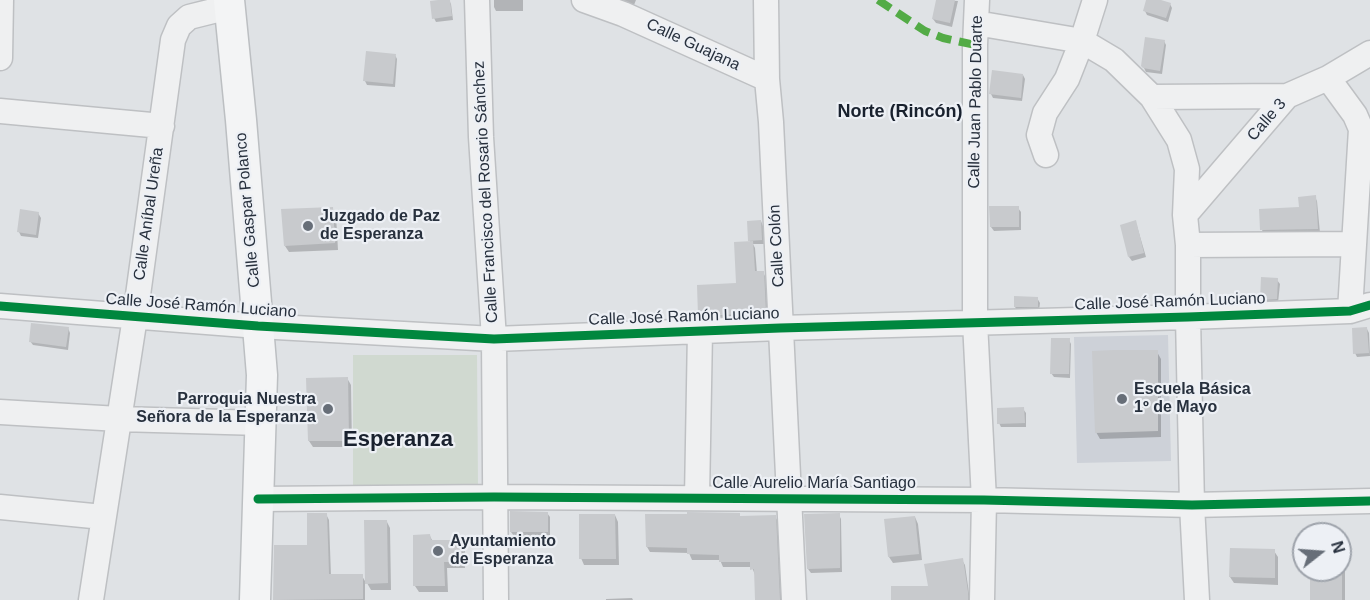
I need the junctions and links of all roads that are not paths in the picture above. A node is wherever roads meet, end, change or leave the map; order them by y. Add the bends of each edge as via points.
1 (1, 0) edge
2 (477, 0) edge
3 (584, 0) edge
4 (766, 0) edge
5 (1095, 0) edge
6 (229, 3) edge
7 (977, 12) edge
8 (1082, 41) junction
9 (1370, 53) edge
10 (0, 58) edge
11 (1328, 78) junction
12 (767, 79) junction
13 (1287, 96) junction
14 (1152, 97) junction
15 (0, 111) edge
16 (162, 126) junction
17 (1046, 155) dead end
18 (1185, 215) junction
19 (1354, 244) junction
20 (1188, 245) junction
21 (0, 306) edge
22 (1360, 308) edge
23 (135, 317) junction
24 (1188, 317) junction
25 (975, 322) junction
26 (258, 326) junction
27 (780, 328) junction
28 (700, 331) junction
29 (494, 339) junction
30 (0, 412) edge
31 (119, 419) junction
32 (261, 423) junction
33 (495, 497) junction
34 (697, 498) junction
35 (258, 499) junction
36 (790, 499) junction
37 (984, 500) junction
38 (1370, 501) edge
39 (1192, 505) junction
40 (0, 507) edge
41 (103, 517) junction
42 (91, 600) edge
43 (255, 600) edge
44 (496, 600) edge
45 (794, 600) edge
46 (982, 600) edge
47 (1197, 600) edge

1 - 10 street
2 - 29 street, Calle Francisco del Rosario Sánchez
3 - 12 street, Calle Guajana
4 - 12 street, Calle Colón
5 - 8 street
6 - 16 street, Calle Aníbal Ureña via 189,17 179,26 173,40
6 - 26 main road, Calle Gaspar Polanco
7 - 8 street
7 - 25 street, Calle Juan Pablo Duarte
8 - 14 street via 1114,60
8 - 17 street via 1067,79 1045,113 1039,135
9 - 11 street, Calle 3
11 - 13 street, Calle 3
11 - 19 street via 1361,129
12 - 27 street, Calle Colón
13 - 14 street
13 - 18 street, Calle 3
14 - 18 street via 1179,140 1186,169
15 - 16 street
16 - 23 street, Calle Aníbal Ureña
18 - 20 street
19 - 20 street
19 - 22 street
20 - 24 street
21 - 23 street, Calle José Ramón Luciano
22 - 24 street, Calle José Ramón Luciano
23 - 26 street, Calle José Ramón Luciano
23 - 31 street, Calle Aníbal Ureña
24 - 25 street, Calle José Ramón Luciano
24 - 39 street
25 - 27 street, Calle José Ramón Luciano
25 - 37 street, Calle Juan Pablo Duarte
26 - 29 street, Calle José Ramón Luciano
26 - 32 main road, Calle Gaspar Polanco
27 - 28 street, Calle José Ramón Luciano
27 - 36 street, Calle Colón
28 - 29 street, Calle José Ramón Luciano
28 - 34 street
29 - 33 street, Calle Francisco del Rosario Sánchez
30 - 31 street
31 - 32 street
31 - 41 street, Calle Aníbal Ureña
32 - 35 main road, Calle Gaspar Polanco
33 - 34 street, Calle Aurelio María Santiago
33 - 35 street, Calle Aurelio María Santiago
33 - 44 street, Calle Francisco del Rosario Sánchez
34 - 36 street, Calle Aurelio María Santiago
35 - 43 main road, Calle Gaspar Polanco
36 - 37 street, Calle Aurelio María Santiago
36 - 45 street, Calle Colón
37 - 39 street, Calle Aurelio María Santiago
37 - 46 street, Calle Juan Pablo Duarte
38 - 39 street, Calle Aurelio María Santiago
39 - 47 street
40 - 41 street
41 - 42 street, Calle Aníbal Ureña

